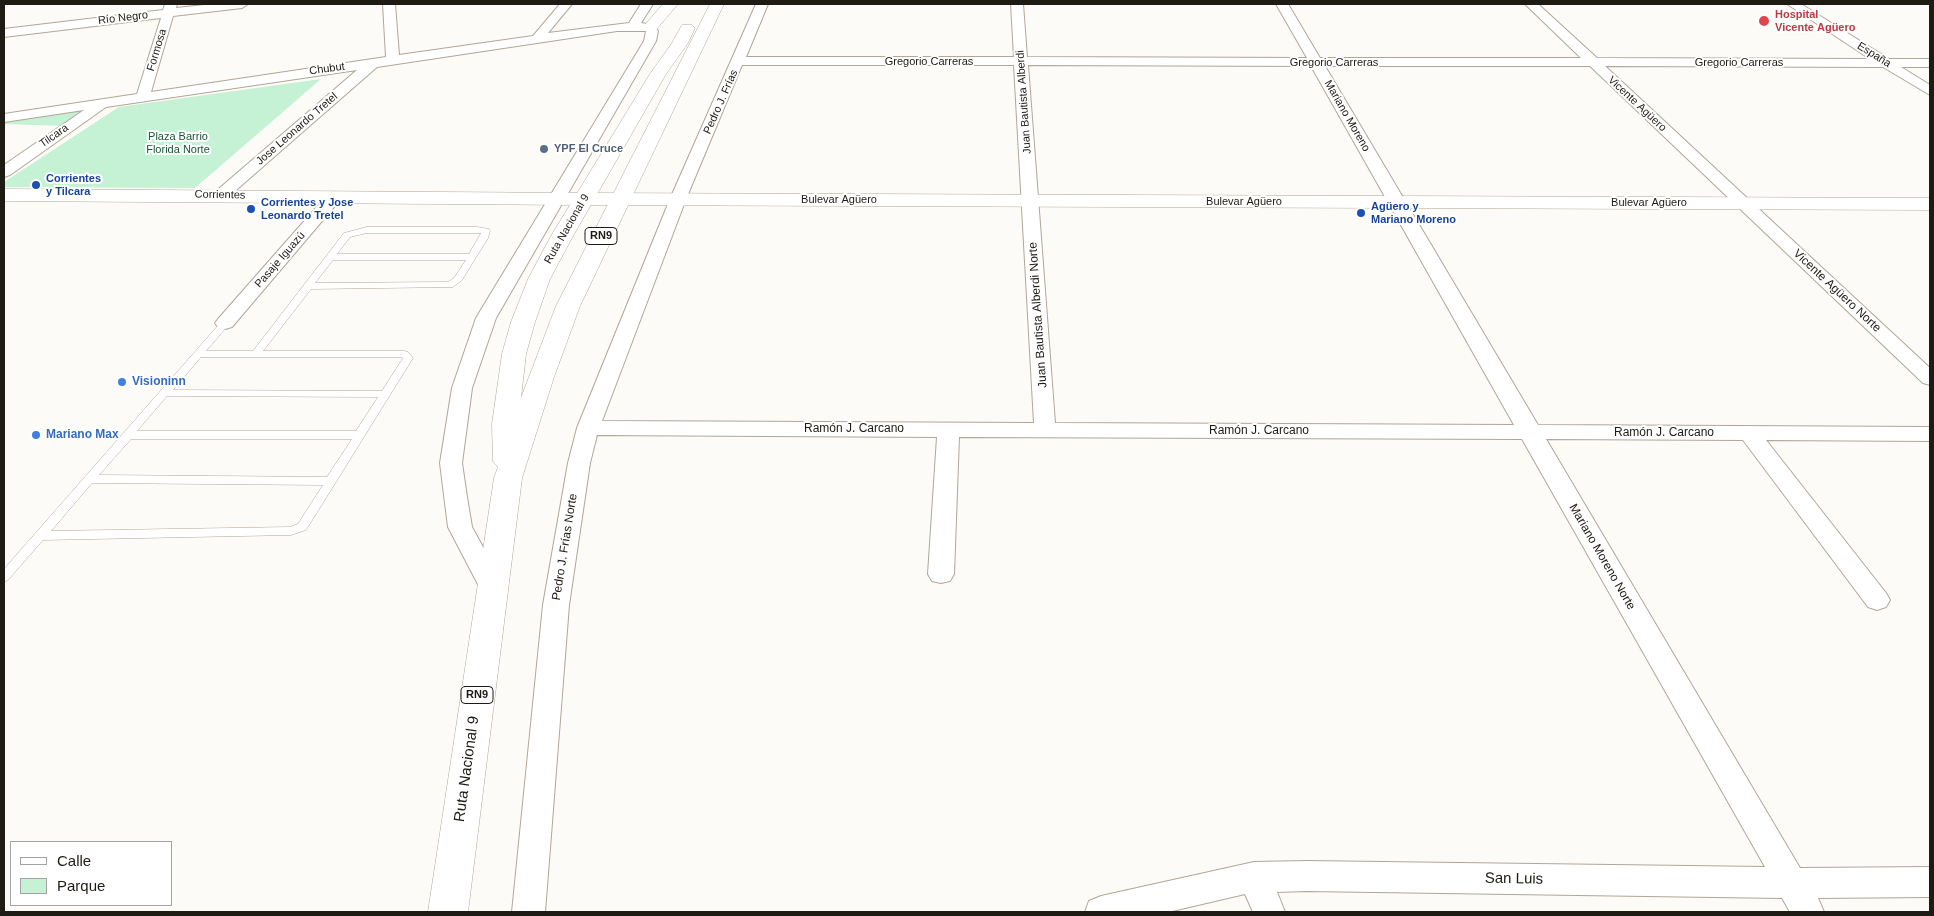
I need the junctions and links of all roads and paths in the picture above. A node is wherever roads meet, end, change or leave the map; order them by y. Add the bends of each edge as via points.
1 (242, 4) edge
2 (389, 4) edge
3 (566, 4) edge
4 (647, 4) edge
5 (671, 4) edge
6 (699, 4) edge
7 (717, 4) edge
8 (762, 4) edge
9 (1017, 4) edge
10 (1282, 4) edge
11 (1531, 4) edge
12 (1793, 4) edge
13 (169, 8) edge
14 (633, 26) junction
15 (650, 28) junction
16 (4, 33) edge
17 (538, 38) junction
18 (393, 60) junction
19 (738, 61) junction
20 (374, 62) junction
21 (1021, 62) junction
22 (1886, 62) junction
23 (1316, 63) junction
24 (1930, 63) edge
25 (1595, 64) junction
26 (1930, 91) edge
27 (143, 96) junction
28 (106, 103) junction
29 (4, 118) edge
30 (4, 125) edge
31 (66, 128) junction
32 (4, 172) edge
33 (4, 195) edge
34 (221, 195) junction
35 (334, 197) junction
36 (557, 198) junction
37 (585, 199) junction
38 (619, 199) junction
39 (678, 200) junction
40 (1030, 201) junction
41 (1396, 202) junction
42 (1744, 203) junction
43 (1930, 204) edge
44 (330, 257) junction
45 (472, 257) junction
46 (308, 286) junction
47 (225, 323) joint
48 (198, 354) junction
49 (256, 354) junction
50 (1930, 379) edge
51 (164, 393) junction
52 (386, 394) junction
53 (588, 428) junction
54 (948, 430) junction
55 (1045, 430) junction
56 (1530, 432) junction
57 (1749, 433) junction
58 (360, 434) junction
59 (1930, 434) edge
60 (127, 435) junction
61 (508, 478) junction
62 (89, 479) junction
63 (332, 481) junction
64 (39, 536) junction
65 (941, 574) dead end
66 (4, 577) edge
67 (492, 588) junction
68 (1877, 600) dead end
69 (1254, 877) junction
70 (1930, 882) edge
71 (1791, 883) junction
72 (448, 912) edge
73 (528, 912) edge
74 (1101, 912) edge
75 (1269, 912) edge
76 (1808, 912) edge

1 - 13 street, Río Negro
2 - 18 street
3 - 17 street
4 - 14 street
5 - 15 main road
6 - 37 main road, Ruta Nacional 9 / RN9 via 680,43 658,74
7 - 38 main road, Ruta Nacional 9 / RN9
8 - 19 street, Pedro J. Frías
9 - 21 street, Juan Bautista Alberdi
10 - 23 street, Mariano Moreno
11 - 25 street, Vicente Agüero
12 - 22 street, España
13 - 16 street, Río Negro
13 - 27 street, Formosa
14 - 15 street, Chubut
14 - 17 street, Chubut
15 - 36 street via 650,41
17 - 18 street, Chubut
18 - 20 street, Chubut
19 - 21 street, Gregorio Carreras
19 - 39 street, Pedro J. Frías
20 - 27 street, Chubut
20 - 34 street, Jose Leonardo Tretel
21 - 23 street, Gregorio Carreras
21 - 40 street, Juan Bautista Alberdi
22 - 24 street, Gregorio Carreras
22 - 25 street, Gregorio Carreras
22 - 26 street, España
23 - 25 street, Gregorio Carreras
23 - 41 street, Mariano Moreno
25 - 42 street, Vicente Agüero
27 - 28 street, Chubut
28 - 29 street, Chubut
28 - 31 street, Tilcara
30 - 31 street
31 - 32 street, Tilcara
33 - 34 main road, Corrientes
34 - 35 main road, Corrientes
35 - 36 main road, Corrientes
35 - 47 street, Pasaje Iguazú
36 - 37 main road, Bulevar Agüero
36 - 67 street via 486,318 462,388 451,463 455,497 460,527
37 - 38 main road, Bulevar Agüero
37 - 61 main road, Ruta Nacional 9 / RN9 via 539,278 523,322 513,362 506,414
38 - 39 main road, Bulevar Agüero
38 - 61 main road, Ruta Nacional 9 / RN9 via 554,339
39 - 40 main road, Bulevar Agüero
39 - 53 street, Pedro J. Frías Norte
40 - 41 main road, Bulevar Agüero
40 - 55 street, Juan Bautista Alberdi Norte
41 - 42 main road, Bulevar Agüero
41 - 56 street, Mariano Moreno Norte
42 - 43 main road, Bulevar Agüero
42 - 50 street, Vicente Agüero Norte
44 - 45 lane
44 - 45 lane via 347,235 356,231 486,231
44 - 46 lane
45 - 46 lane via 450,285
46 - 49 lane
47 - 48 lane
48 - 49 lane
48 - 51 lane
49 - 52 lane via 404,354 408,358
51 - 52 lane
51 - 60 lane
52 - 58 lane
53 - 54 street, Ramón J. Carcano
53 - 73 street, Pedro J. Frías Norte via 579,463 556,605
54 - 55 street, Ramón J. Carcano
54 - 65 street
55 - 56 street, Ramón J. Carcano
56 - 57 street, Ramón J. Carcano
56 - 71 street, Mariano Moreno Norte
57 - 59 street, Ramón J. Carcano
57 - 68 street
58 - 60 lane
58 - 63 lane
60 - 62 lane
61 - 67 main road, Ruta Nacional 9 / RN9
62 - 63 lane
62 - 64 lane
63 - 64 lane via 302,527 291,531
64 - 66 lane
67 - 72 main road, Ruta Nacional 9 / RN9
69 - 71 street, San Luis
69 - 74 street, San Luis
69 - 75 street
70 - 71 street, San Luis
71 - 76 street, Mariano Moreno Norte

